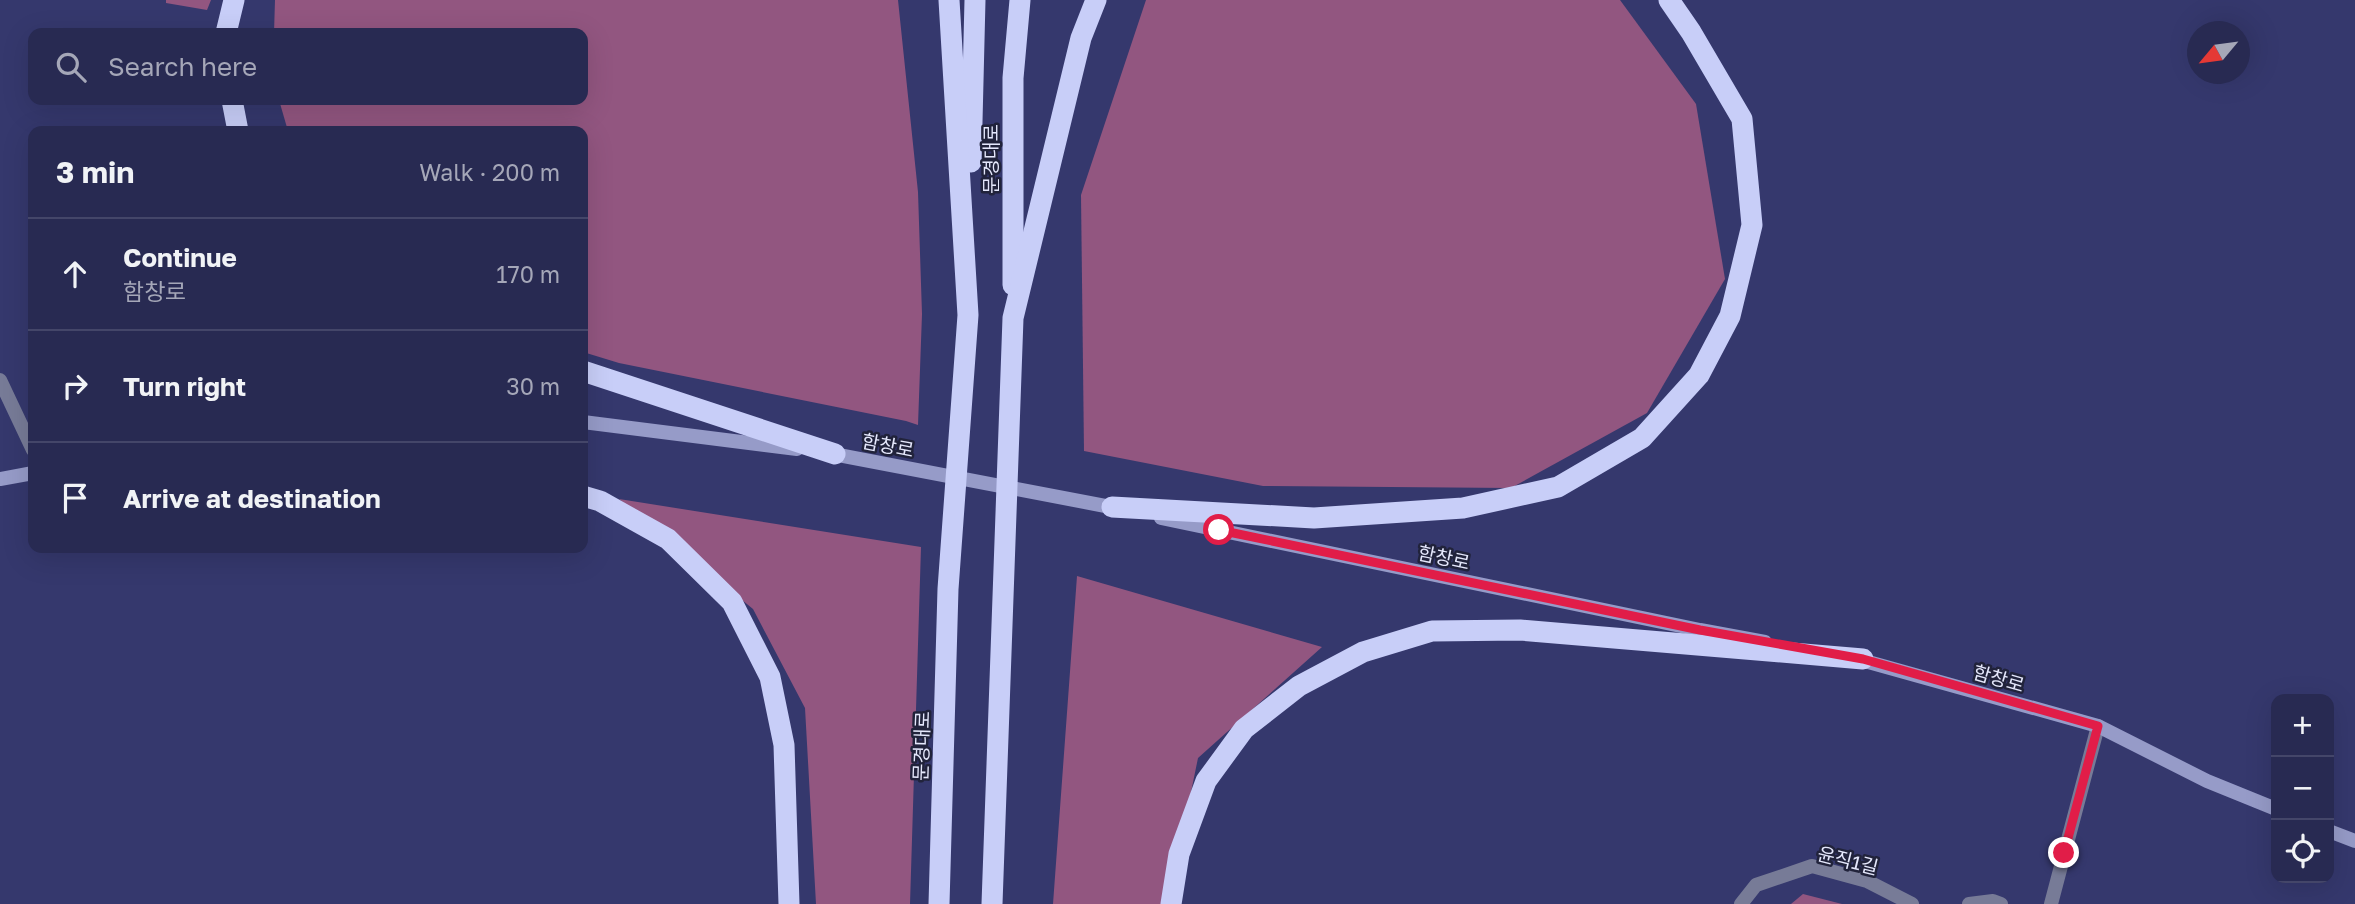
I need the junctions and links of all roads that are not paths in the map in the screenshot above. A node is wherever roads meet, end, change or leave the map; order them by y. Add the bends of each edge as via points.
1 (234, 0) edge
2 (949, 0) edge
3 (975, 0) edge
4 (1020, 0) edge
5 (1096, 0) edge
6 (1669, 0) edge
7 (227, 28) edge
8 (233, 105) edge
9 (237, 126) edge
10 (968, 315) junction
11 (1013, 318) junction
12 (588, 374) edge
13 (0, 380) edge
14 (588, 423) edge
15 (28, 439) edge
16 (835, 454) junction
17 (28, 474) edge
18 (0, 479) edge
19 (588, 497) edge
20 (1112, 507) junction
21 (1863, 659) junction
22 (2098, 726) junction
23 (2271, 807) edge
24 (2334, 833) edge
25 (2355, 841) edge
26 (789, 904) edge
27 (939, 904) edge
28 (992, 904) edge
29 (1171, 904) edge
30 (1741, 904) edge
31 (1912, 904) edge
32 (1969, 904) edge
33 (2001, 904) edge
34 (2050, 904) edge

1 - 7 highway
2 - 10 highway
3 - 10 highway, 문경대로
4 - 11 highway, 문경대로 via 1013,78
5 - 11 highway via 1081,38
6 - 20 highway via 1742,119 1752,225 1724,328 1699,375 1642,438 1558,487 1463,508 1314,518
8 - 9 highway
10 - 27 highway, 문경대로 via 948,589
11 - 28 highway
12 - 16 highway
13 - 15 lane
14 - 16 main road, 함창로
16 - 20 main road, 함창로
17 - 18 main road
19 - 26 highway via 668,539 732,602 764,664 785,746
20 - 21 main road, 함창로 via 1700,630
21 - 22 main road, 함창로
21 - 29 highway via 1520,630 1432,631 1363,652 1299,685 1244,729 1206,781 1178,854
22 - 23 main road, 함창로 via 2207,781
22 - 34 lane
24 - 25 main road
30 - 31 lane, 윤직1길 via 1756,885 1812,866 1867,881
32 - 33 lane

